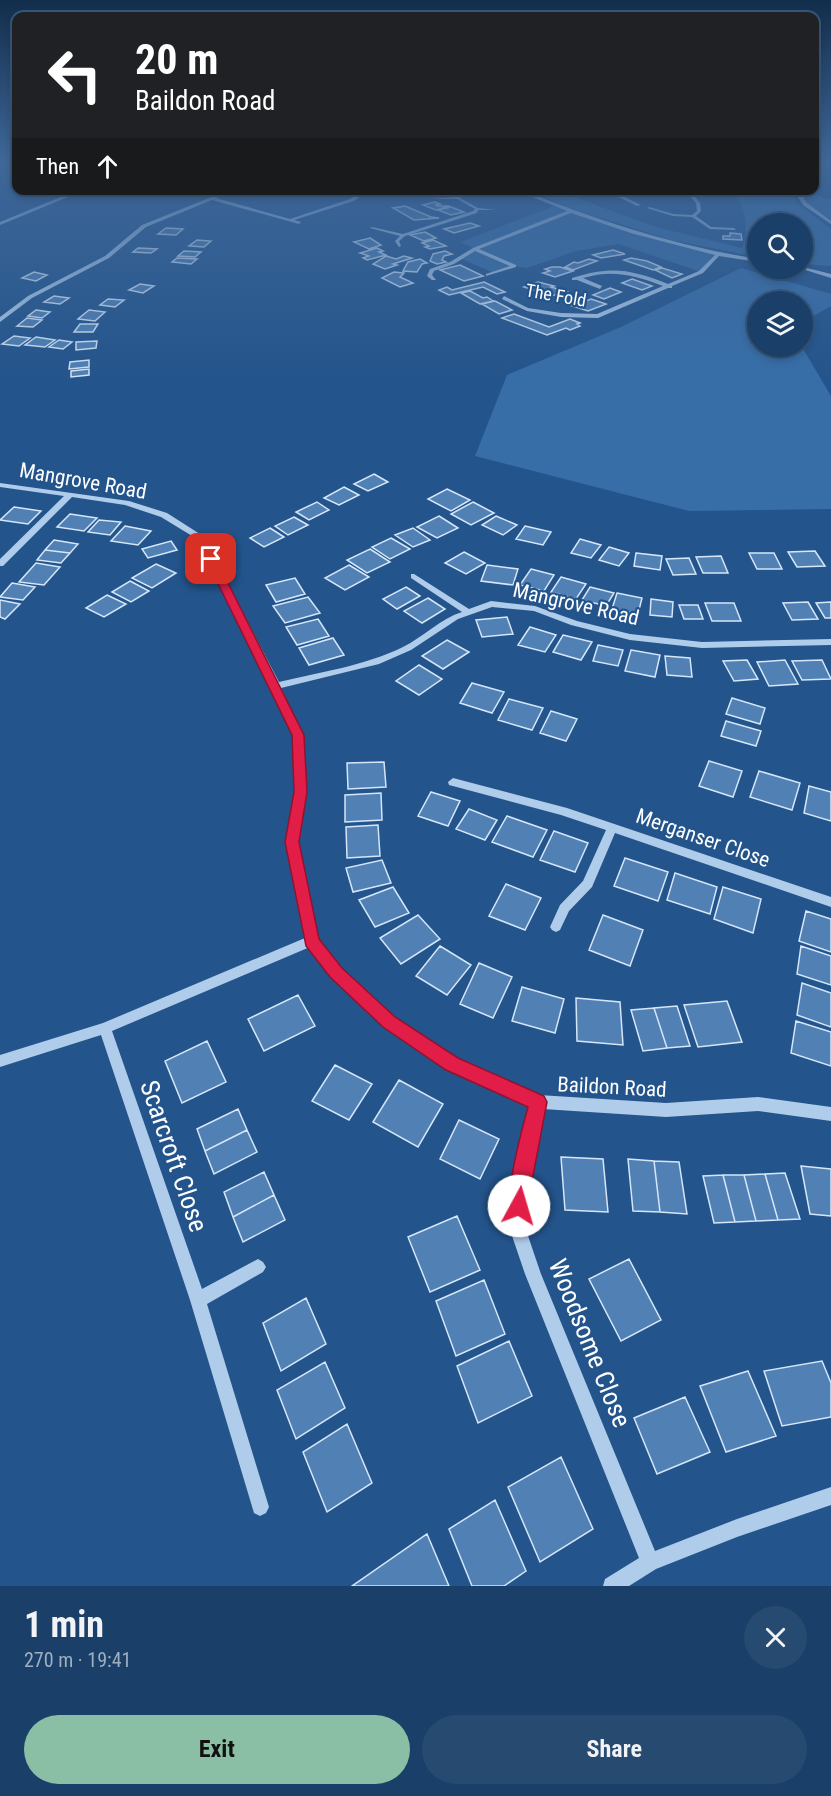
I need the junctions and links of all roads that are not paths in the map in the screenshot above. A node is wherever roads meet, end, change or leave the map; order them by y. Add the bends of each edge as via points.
1 (132, 236) edge
2 (402, 236) edge
3 (508, 236) edge
4 (642, 236) edge
5 (399, 246) dead end
6 (475, 249) junction
7 (717, 255) junction
8 (747, 259) edge
9 (813, 268) edge
10 (831, 269) edge
11 (813, 271) edge
12 (488, 275) dead end
13 (831, 276) edge
14 (434, 279) dead end
15 (670, 286) junction
16 (600, 287) dead end
17 (504, 298) dead end
18 (0, 320) edge
19 (0, 485) edge
20 (70, 495) junction
21 (0, 564) edge
22 (414, 576) dead end
23 (468, 612) junction
24 (831, 642) edge
25 (276, 686) junction
26 (453, 782) dead end
27 (612, 828) junction
28 (831, 902) edge
29 (556, 927) dead end
30 (312, 941) junction
31 (105, 1028) junction
32 (0, 1061) edge
33 (538, 1102) junction
34 (831, 1113) edge
35 (258, 1267) dead end
36 (198, 1300) junction
37 (831, 1496) edge
38 (260, 1507) dead end
39 (650, 1562) junction
40 (612, 1586) edge

1 - 18 street via 107,257 30,297
2 - 5 street via 397,241
3 - 6 street
4 - 7 street
6 - 12 street via 514,266
6 - 14 street via 432,270 429,275
7 - 8 street
7 - 15 street, The Fold via 701,272
9 - 10 street
11 - 13 street
15 - 16 street, The Fold via 612,270 576,279
15 - 17 street, The Fold via 598,316 527,309
19 - 20 street, Mangrove Road
20 - 21 street
20 - 25 street, Mangrove Road via 126,503 164,515 200,538
22 - 23 street
23 - 24 street, Mangrove Road via 492,604 535,609 630,637 702,645
23 - 25 street, Mangrove Road via 376,662
25 - 30 street, Baildon Road via 298,735 301,792 292,842
26 - 27 street, Merganser Close
27 - 28 street, Merganser Close
27 - 29 street via 588,884 564,909
30 - 31 street
30 - 33 street, Baildon Road via 336,972 389,1022 452,1064
31 - 32 street
31 - 36 street, Scarcroft Close
33 - 34 street, Baildon Road via 666,1110 758,1104
33 - 39 street, Woodsome Close via 524,1165 517,1227
35 - 36 street
36 - 38 street, Scarcroft Close
37 - 39 street
39 - 40 street

